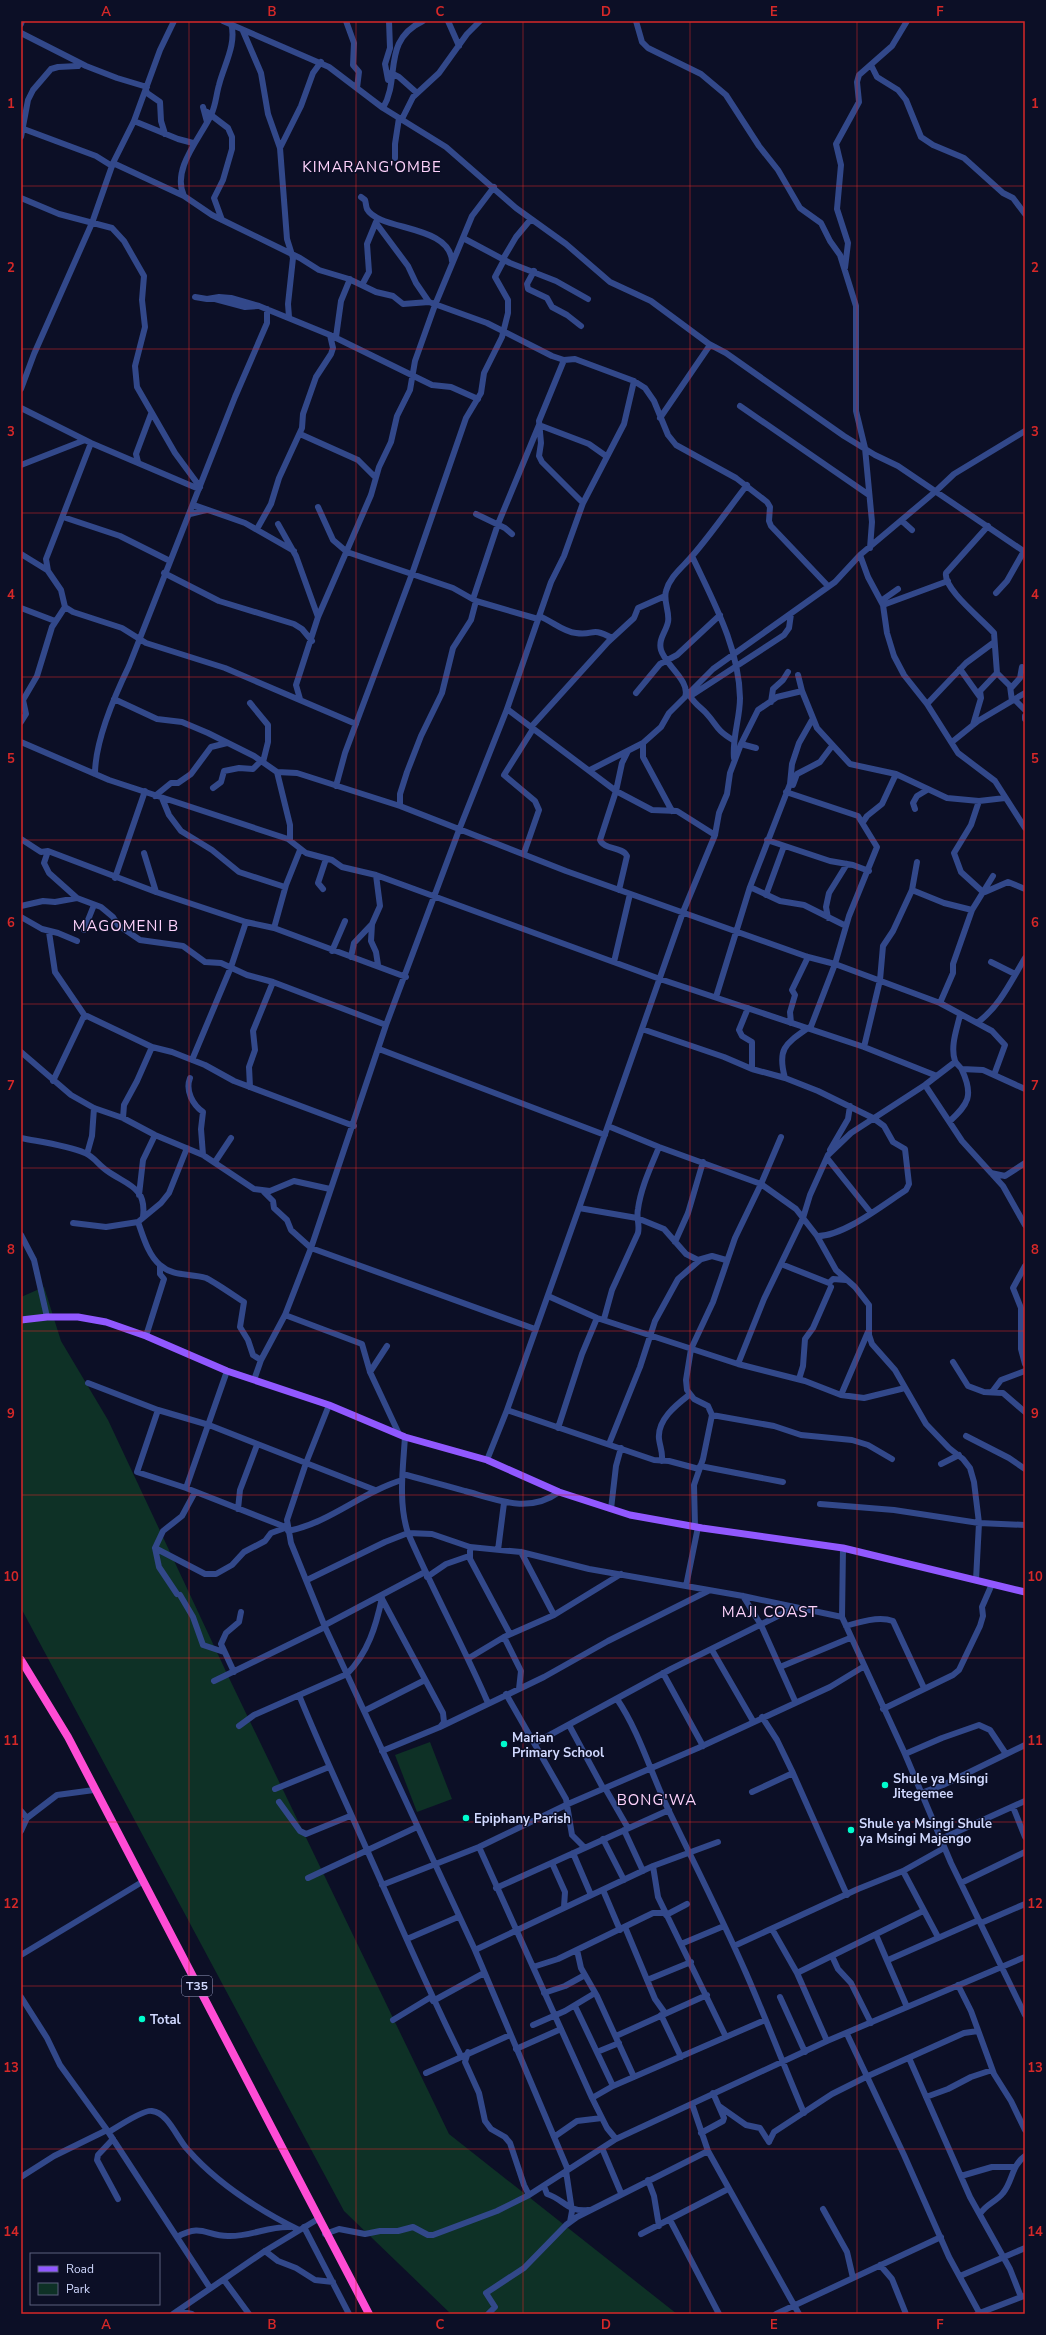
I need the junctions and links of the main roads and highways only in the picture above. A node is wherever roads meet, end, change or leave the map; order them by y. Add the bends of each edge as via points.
1 (21, 1320) edge
2 (1025, 1592) edge
3 (21, 1660) edge
4 (369, 2314) edge

1 - 2 main road via 78,1317 100,1321 146,1336 227,1371 329,1405 402,1436 487,1460 559,1492 610,1509 696,1527 843,1548
3 - 4 highway, T35 via 64,1731

